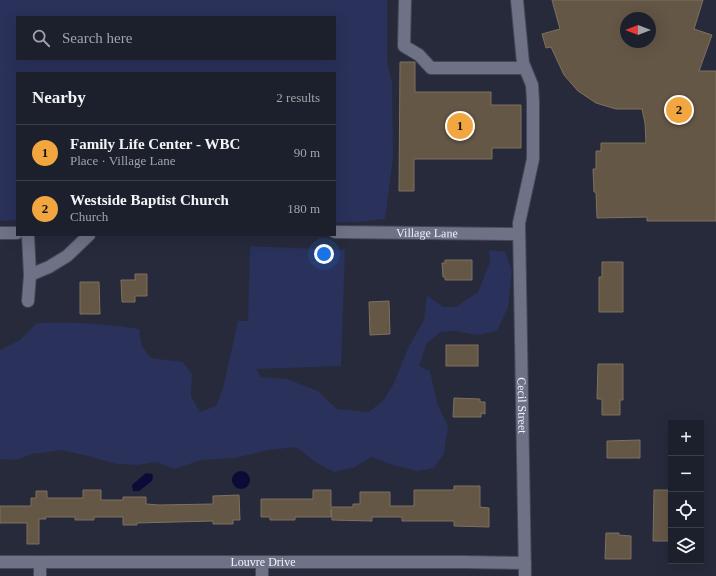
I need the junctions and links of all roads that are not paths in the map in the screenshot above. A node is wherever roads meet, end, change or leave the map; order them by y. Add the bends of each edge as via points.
1 (405, 0) edge
2 (517, 0) edge
3 (525, 68) junction
4 (336, 232) edge
5 (0, 233) edge
6 (16, 233) edge
7 (519, 234) junction
8 (28, 236) edge
9 (88, 236) edge
10 (30, 275) junction
11 (28, 300) dead end
12 (0, 562) edge
13 (40, 562) junction
14 (262, 563) junction
15 (525, 563) junction
16 (40, 576) edge
17 (262, 576) edge
18 (526, 576) edge

1 - 3 street via 404,46 419,55 431,68
2 - 3 street, Cecil Street
3 - 7 street, Cecil Street via 532,85 532,159 519,219
4 - 7 street, Village Lane
5 - 6 street
7 - 15 street, Cecil Street
8 - 10 street
9 - 10 street via 67,256
10 - 11 street
12 - 13 street, Louvre Drive
13 - 14 street, Louvre Drive
13 - 16 street
14 - 15 street, Louvre Drive
14 - 17 street
15 - 18 street, Cecil Street

